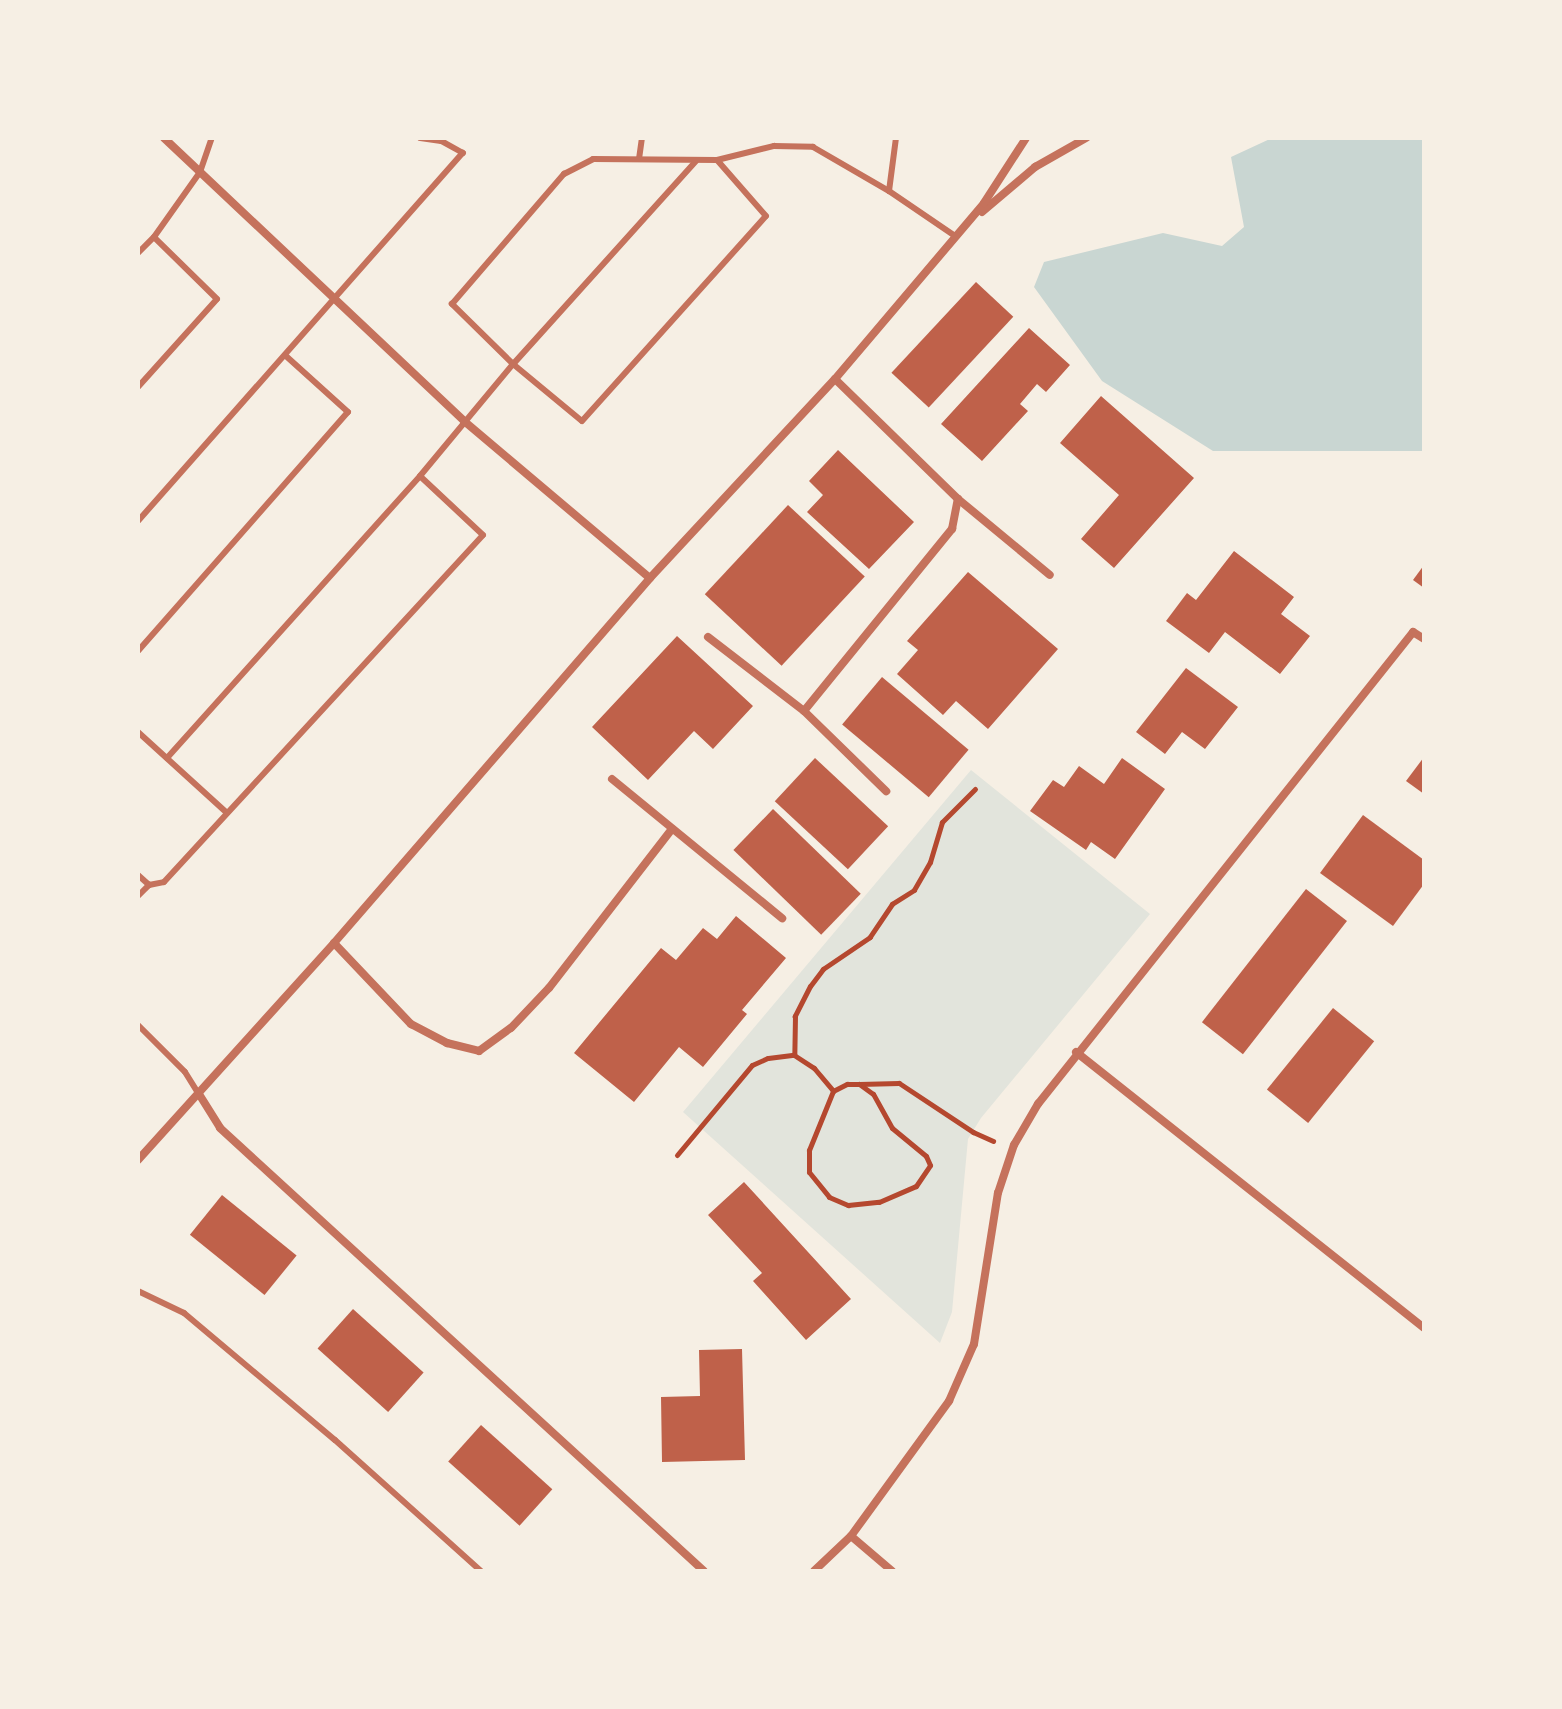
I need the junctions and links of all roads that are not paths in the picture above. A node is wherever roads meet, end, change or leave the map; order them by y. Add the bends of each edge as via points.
1 (164, 138) edge
2 (212, 138) edge
3 (420, 138) edge
4 (642, 138) edge
5 (896, 138) edge
6 (1026, 138) edge
7 (1086, 138) edge
8 (639, 159) junction
9 (697, 160) junction
10 (717, 160) junction
11 (200, 172) junction
12 (889, 191) junction
13 (955, 236) junction
14 (154, 237) junction
15 (138, 253) edge
16 (335, 301) junction
17 (286, 356) junction
18 (513, 364) junction
19 (835, 379) junction
20 (138, 387) edge
21 (464, 421) junction
22 (420, 476) junction
23 (958, 499) junction
24 (138, 521) edge
25 (1050, 575) dead end
26 (650, 578) junction
27 (708, 637) dead end
28 (1424, 639) edge
29 (138, 651) edge
30 (804, 711) junction
31 (138, 732) edge
32 (167, 758) junction
33 (612, 779) dead end
34 (886, 791) dead end
35 (227, 813) junction
36 (672, 829) junction
37 (138, 875) edge
38 (149, 885) junction
39 (138, 896) edge
40 (782, 918) dead end
41 (334, 943) junction
42 (138, 1025) edge
43 (1076, 1052) junction
44 (199, 1094) junction
45 (138, 1160) edge
46 (138, 1291) edge
47 (1424, 1328) edge
48 (851, 1536) junction
49 (481, 1571) edge
50 (704, 1571) edge
51 (814, 1571) edge
52 (892, 1571) edge

1 - 11 street
2 - 11 lane
3 - 16 lane via 441,141 463,153
4 - 8 lane
5 - 12 lane
6 - 13 street via 984,203
7 - 13 street via 1035,167
8 - 9 lane
8 - 18 lane via 593,159 564,174 452,304
9 - 10 lane
9 - 18 lane
10 - 12 lane via 774,146 813,147
10 - 18 lane via 766,216 582,421
11 - 14 lane
11 - 16 street
12 - 13 lane
13 - 19 street
14 - 15 lane
14 - 20 lane via 217,299
16 - 17 lane
16 - 21 street
17 - 24 lane
17 - 29 lane via 348,412
18 - 21 lane
19 - 23 street
19 - 26 street
21 - 22 lane
21 - 26 street
22 - 32 lane
22 - 35 lane via 483,535
23 - 25 street
23 - 30 street via 952,529
26 - 41 street
27 - 30 street
28 - 43 street via 1413,632
30 - 34 street
31 - 32 lane
32 - 35 lane
33 - 36 street
35 - 38 lane via 164,882
36 - 40 street
36 - 41 street via 549,988 511,1028 479,1051 447,1043 411,1024
37 - 38 lane
38 - 39 lane
41 - 44 street
42 - 44 lane via 185,1072
43 - 47 street
43 - 48 street via 1014,1145 988,1245 974,1344 949,1401
44 - 45 street
44 - 50 street via 220,1128
46 - 49 lane via 184,1313
48 - 51 street
48 - 52 street

